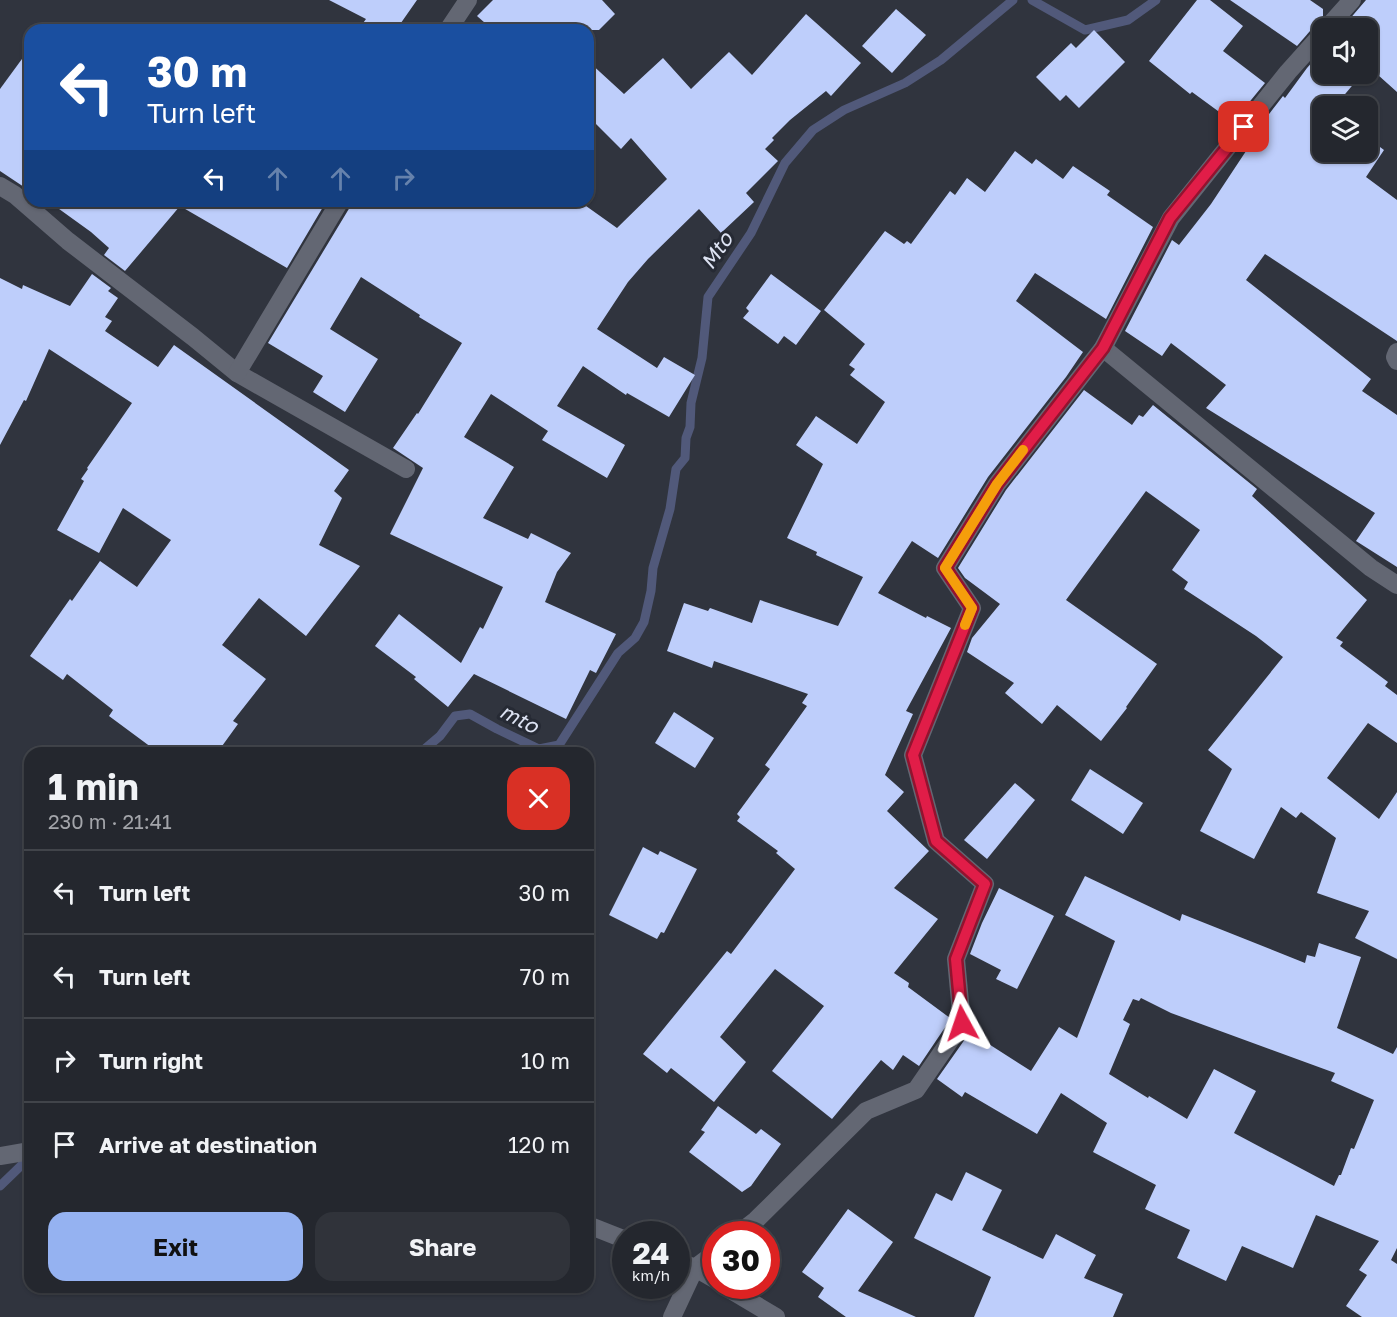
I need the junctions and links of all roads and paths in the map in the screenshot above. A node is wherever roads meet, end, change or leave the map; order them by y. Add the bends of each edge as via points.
1 (468, 0) edge
2 (1352, 0) edge
3 (1336, 18) edge
4 (452, 24) edge
5 (1312, 45) edge
6 (0, 186) edge
7 (24, 203) edge
8 (29, 207) edge
9 (336, 207) edge
10 (1103, 348) junction
11 (1397, 352) edge
12 (1397, 361) edge
13 (237, 373) junction
14 (406, 469) dead end
15 (1397, 585) edge
16 (24, 1152) edge
17 (0, 1156) edge
18 (755, 1221) edge
19 (594, 1227) edge
20 (612, 1234) edge
21 (702, 1263) edge
22 (690, 1266) edge
23 (695, 1268) junction
24 (702, 1272) edge
25 (746, 1299) edge
26 (672, 1317) edge
27 (776, 1317) edge

1 - 4 street
2 - 3 street
5 - 10 street via 1170,218
6 - 7 street
8 - 13 street
9 - 13 street
10 - 15 street via 1371,568
10 - 18 street via 997,484 945,568 972,608 913,755 936,841 985,884 956,959 962,1023 916,1090 866,1111
11 - 12 street
13 - 14 street
16 - 17 street
19 - 20 street
21 - 23 street
22 - 23 street
23 - 24 street
23 - 26 street
25 - 27 street

